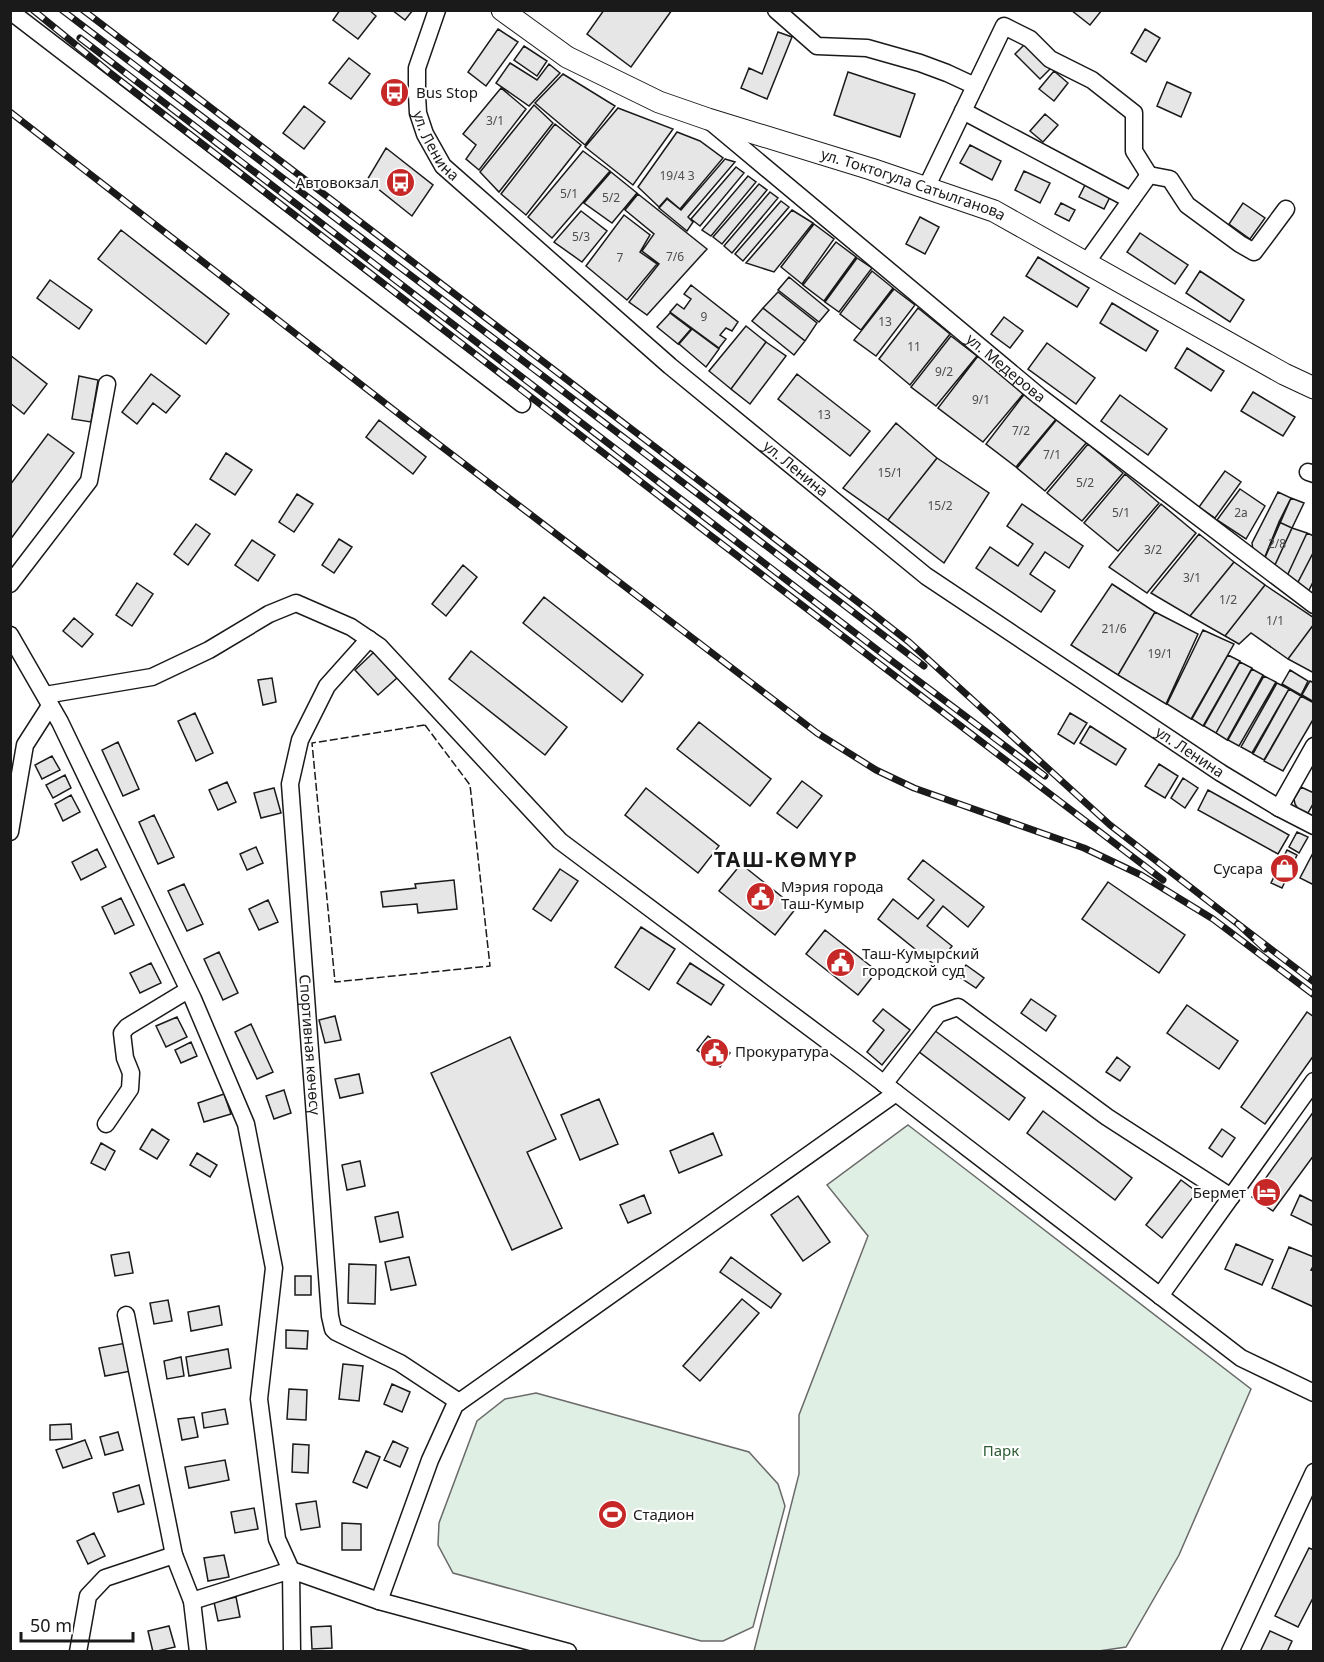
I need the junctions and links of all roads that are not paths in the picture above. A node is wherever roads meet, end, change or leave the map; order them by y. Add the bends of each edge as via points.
1 (437, 10) edge
2 (502, 10) edge
3 (776, 10) edge
4 (10, 11) edge
5 (975, 86) junction
6 (963, 111) junction
7 (708, 119) junction
8 (1149, 175) junction
9 (926, 188) junction
10 (1131, 200) junction
11 (1286, 209) dead end
12 (1086, 263) junction
13 (107, 384) dead end
14 (1314, 388) edge
15 (522, 404) dead end
16 (10, 584) edge
17 (1314, 605) edge
18 (10, 635) edge
19 (369, 639) junction
20 (47, 700) junction
21 (1314, 746) edge
22 (1279, 808) junction
23 (1314, 826) edge
24 (10, 832) edge
25 (188, 990) junction
26 (1314, 1081) edge
27 (890, 1089) junction
28 (106, 1124) dead end
29 (1231, 1197) junction
30 (1160, 1296) junction
31 (126, 1315) dead end
32 (1314, 1393) edge
33 (459, 1402) junction
34 (1314, 1472) edge
35 (174, 1555) junction
36 (291, 1570) junction
37 (192, 1601) junction
38 (379, 1601) junction
39 (514, 1645) edge
40 (78, 1652) edge
41 (198, 1652) edge
42 (292, 1652) edge
43 (568, 1652) edge
44 (1230, 1652) edge

1 - 22 street, ул. Ленина via 417,68 417,96 425,134 443,166 670,366 926,576
2 - 7 main road, ул. Токтогула Сатылганова via 567,57 659,102
3 - 5 street via 816,46 867,48 920,63
4 - 15 street
5 - 6 street
5 - 8 street via 1004,26 1030,39 1050,59 1092,80 1134,112 1134,151
6 - 9 street
6 - 10 street
7 - 9 main road, ул. Токтогула Сатылганова
7 - 17 street, ул. Медерова via 1039,396
8 - 10 street
8 - 11 street via 1170,179 1187,205 1254,252
9 - 12 main road, ул. Токтогула Сатылганова via 994,211
10 - 12 street
12 - 14 main road, ул. Токтогула Сатылганова
13 - 16 street via 88,481
18 - 20 street
19 - 20 street via 296,603 152,677
19 - 27 street via 560,841
19 - 33 street, Спортивная көчөсү via 327,686 300,740 290,784 330,1316 336,1332 400,1363
20 - 24 street via 25,745
20 - 25 street
21 - 22 street
22 - 23 street, ул. Ленина
25 - 28 street via 122,1033 131,1073 130,1089
25 - 36 street via 246,1124 274,1268 259,1400 277,1539
26 - 29 street
27 - 29 street via 938,1014 958,1007 1107,1117
27 - 30 street
27 - 33 street
29 - 30 street
30 - 32 street via 1241,1358
31 - 35 street
33 - 38 street via 430,1460
34 - 44 street
35 - 37 street
35 - 40 street via 105,1578 88,1596
36 - 37 street
36 - 38 street
36 - 42 street
37 - 41 street
38 - 39 street
39 - 43 street

